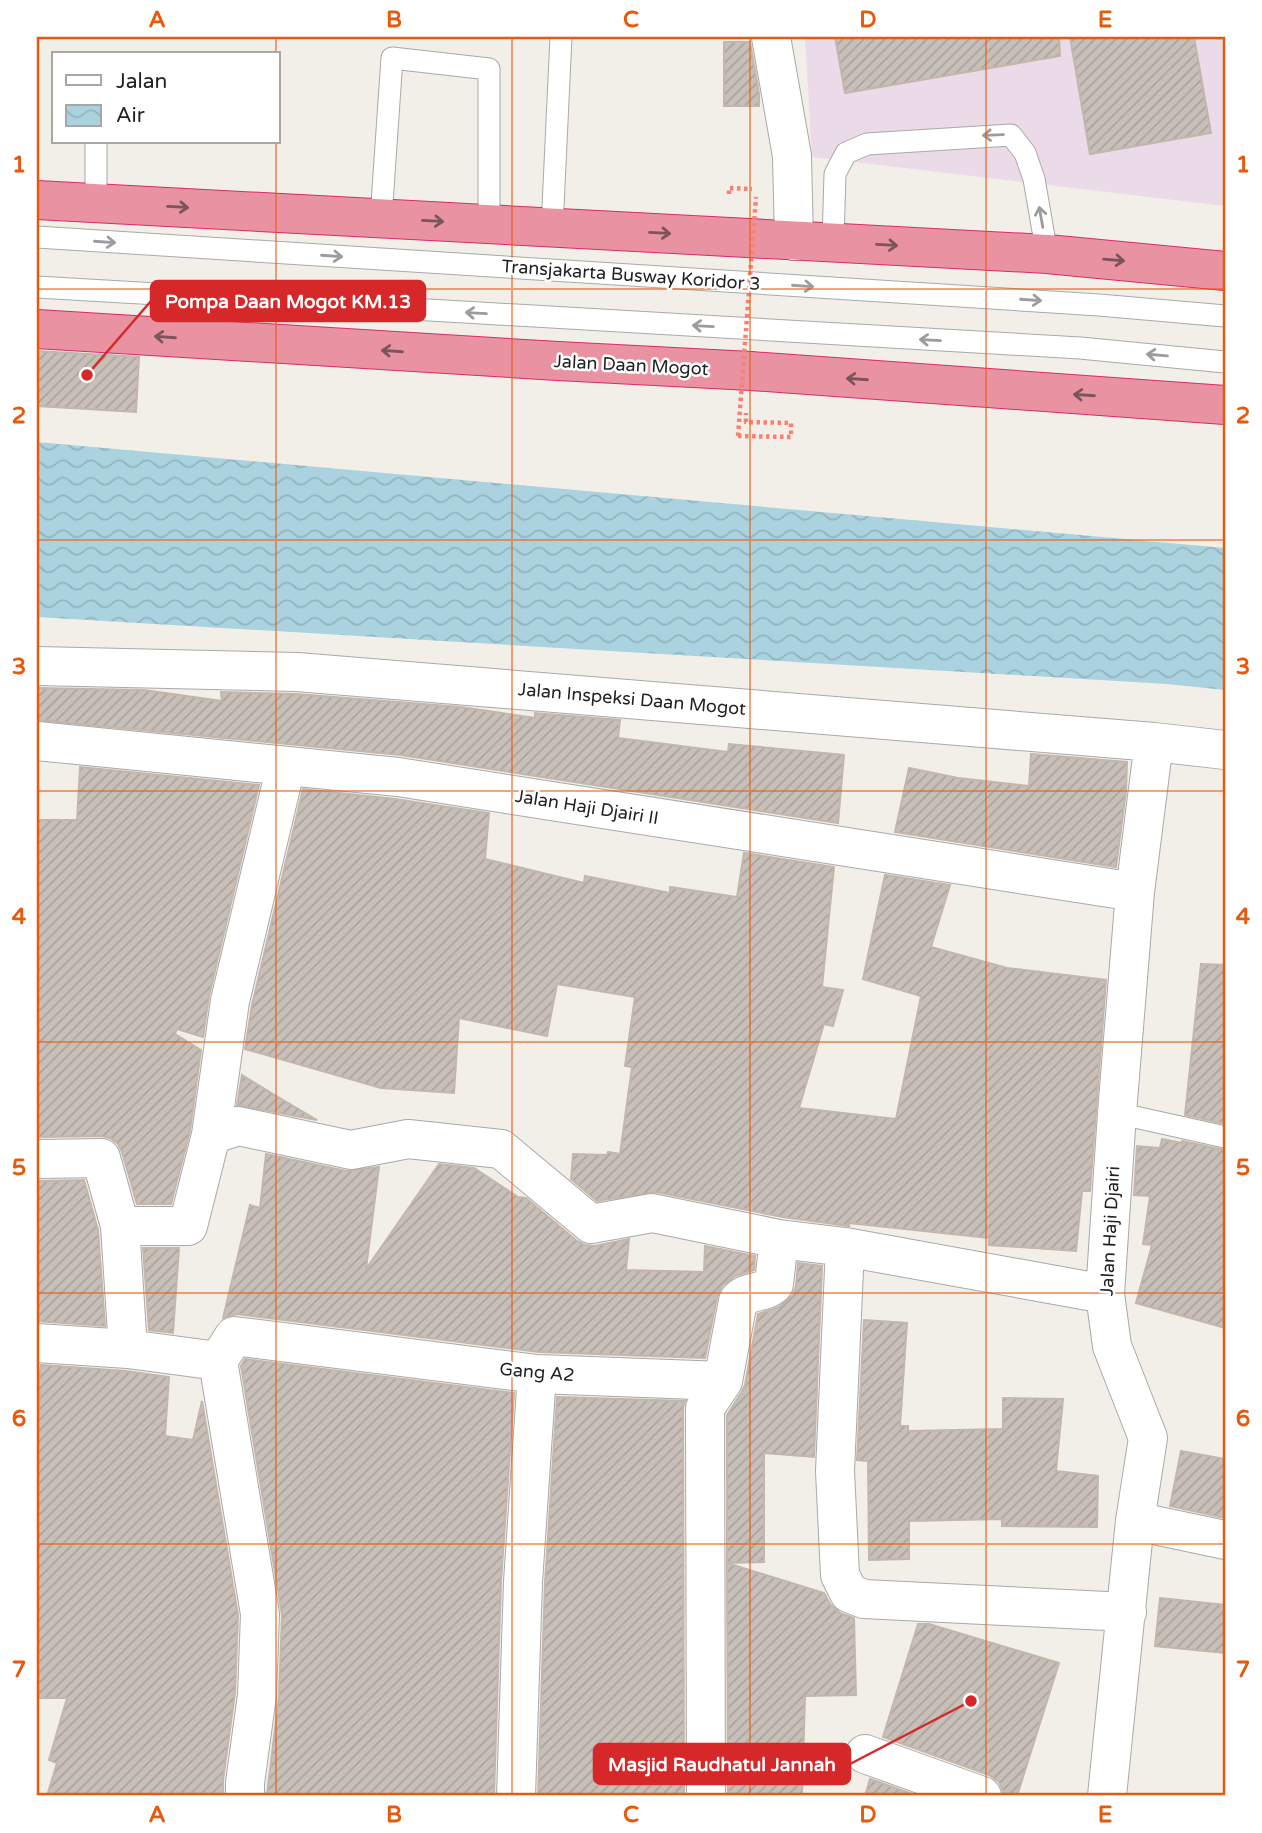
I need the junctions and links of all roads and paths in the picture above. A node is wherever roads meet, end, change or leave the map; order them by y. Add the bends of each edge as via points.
1 (561, 37) edge
2 (771, 37) edge
3 (96, 144) edge
4 (757, 189) dead end
5 (729, 196) dead end
6 (756, 197) dead end
7 (37, 200) edge
8 (96, 203) junction
9 (381, 218) junction
10 (489, 224) junction
11 (552, 228) junction
12 (37, 237) edge
13 (794, 241) junction
14 (833, 242) junction
15 (1047, 254) junction
16 (1225, 271) edge
17 (37, 288) edge
18 (1225, 317) edge
19 (37, 329) edge
20 (1225, 362) edge
21 (1225, 405) edge
22 (746, 422) dead end
23 (37, 666) edge
24 (37, 741) edge
25 (1154, 741) junction
26 (1225, 750) edge
27 (286, 766) junction
28 (1135, 892) junction
29 (1117, 1113) junction
30 (211, 1135) junction
31 (1225, 1137) edge
32 (37, 1159) edge
33 (120, 1226) junction
34 (779, 1239) junction
35 (845, 1247) junction
36 (1105, 1294) junction
37 (37, 1343) edge
38 (128, 1349) junction
39 (218, 1361) junction
40 (537, 1374) junction
41 (723, 1381) junction
42 (1135, 1521) junction
43 (1225, 1540) edge
44 (1127, 1612) junction
45 (865, 1754) dead end
46 (245, 1796) edge
47 (516, 1796) edge
48 (706, 1796) edge
49 (982, 1796) edge
50 (1107, 1796) edge

1 - 11 lane
2 - 13 street via 792,156
3 - 8 lane
4 - 5 path via 729,188
6 - 22 path, bridge via 737,436 791,437 791,423
7 - 8 highway
8 -> 9 highway
9 -> 10 highway
9 - 10 lane via 392,58 489,69
10 - 11 highway
11 -> 13 highway
12 -> 18 lane, Transjakarta Busway Koridor 3 via 1099,305
13 - 14 highway
14 -> 15 highway
15 -> 14 lane via 1034,180 1025,153 1011,135 867,144 846,153 835,174
15 -> 16 highway
20 -> 17 lane via 1066,348
21 -> 19 highway, Jalan Daan Mogot via 765,372
23 - 25 street, Jalan Inspeksi Daan Mogot via 297,672
24 - 27 street, Jalan Haji Djairi II
25 - 26 street, Jalan Inspeksi Daan Mogot
25 - 28 street, Jalan Haji Djairi
27 - 28 street, Jalan Haji Djairi II via 398,777
27 - 30 street via 230,1002
28 - 29 street, Jalan Haji Djairi
29 - 31 lane
29 - 36 street, Jalan Haji Djairi
30 - 33 street via 188,1226
30 - 34 street via 238,1126 351,1150 408,1139 501,1149 591,1224 652,1213
32 - 33 street via 101,1158
33 - 38 street
34 - 35 street
34 - 41 street via 774,1284 738,1301
35 - 36 street
35 - 44 street via 835,1471 839,1574 849,1593 864,1598
36 - 42 street, Jalan Haji Djairi via 1112,1346 1148,1438
37 - 38 street
38 - 39 street
39 - 40 street, Gang A2 via 234,1336
39 - 46 street via 260,1614 257,1695
40 - 41 street, Gang A2
40 - 47 street via 523,1582
41 - 48 street via 705,1408
42 - 43 street
42 - 44 street, Jalan Haji Djairi
44 - 50 street, Jalan Haji Djairi
45 - 49 street

